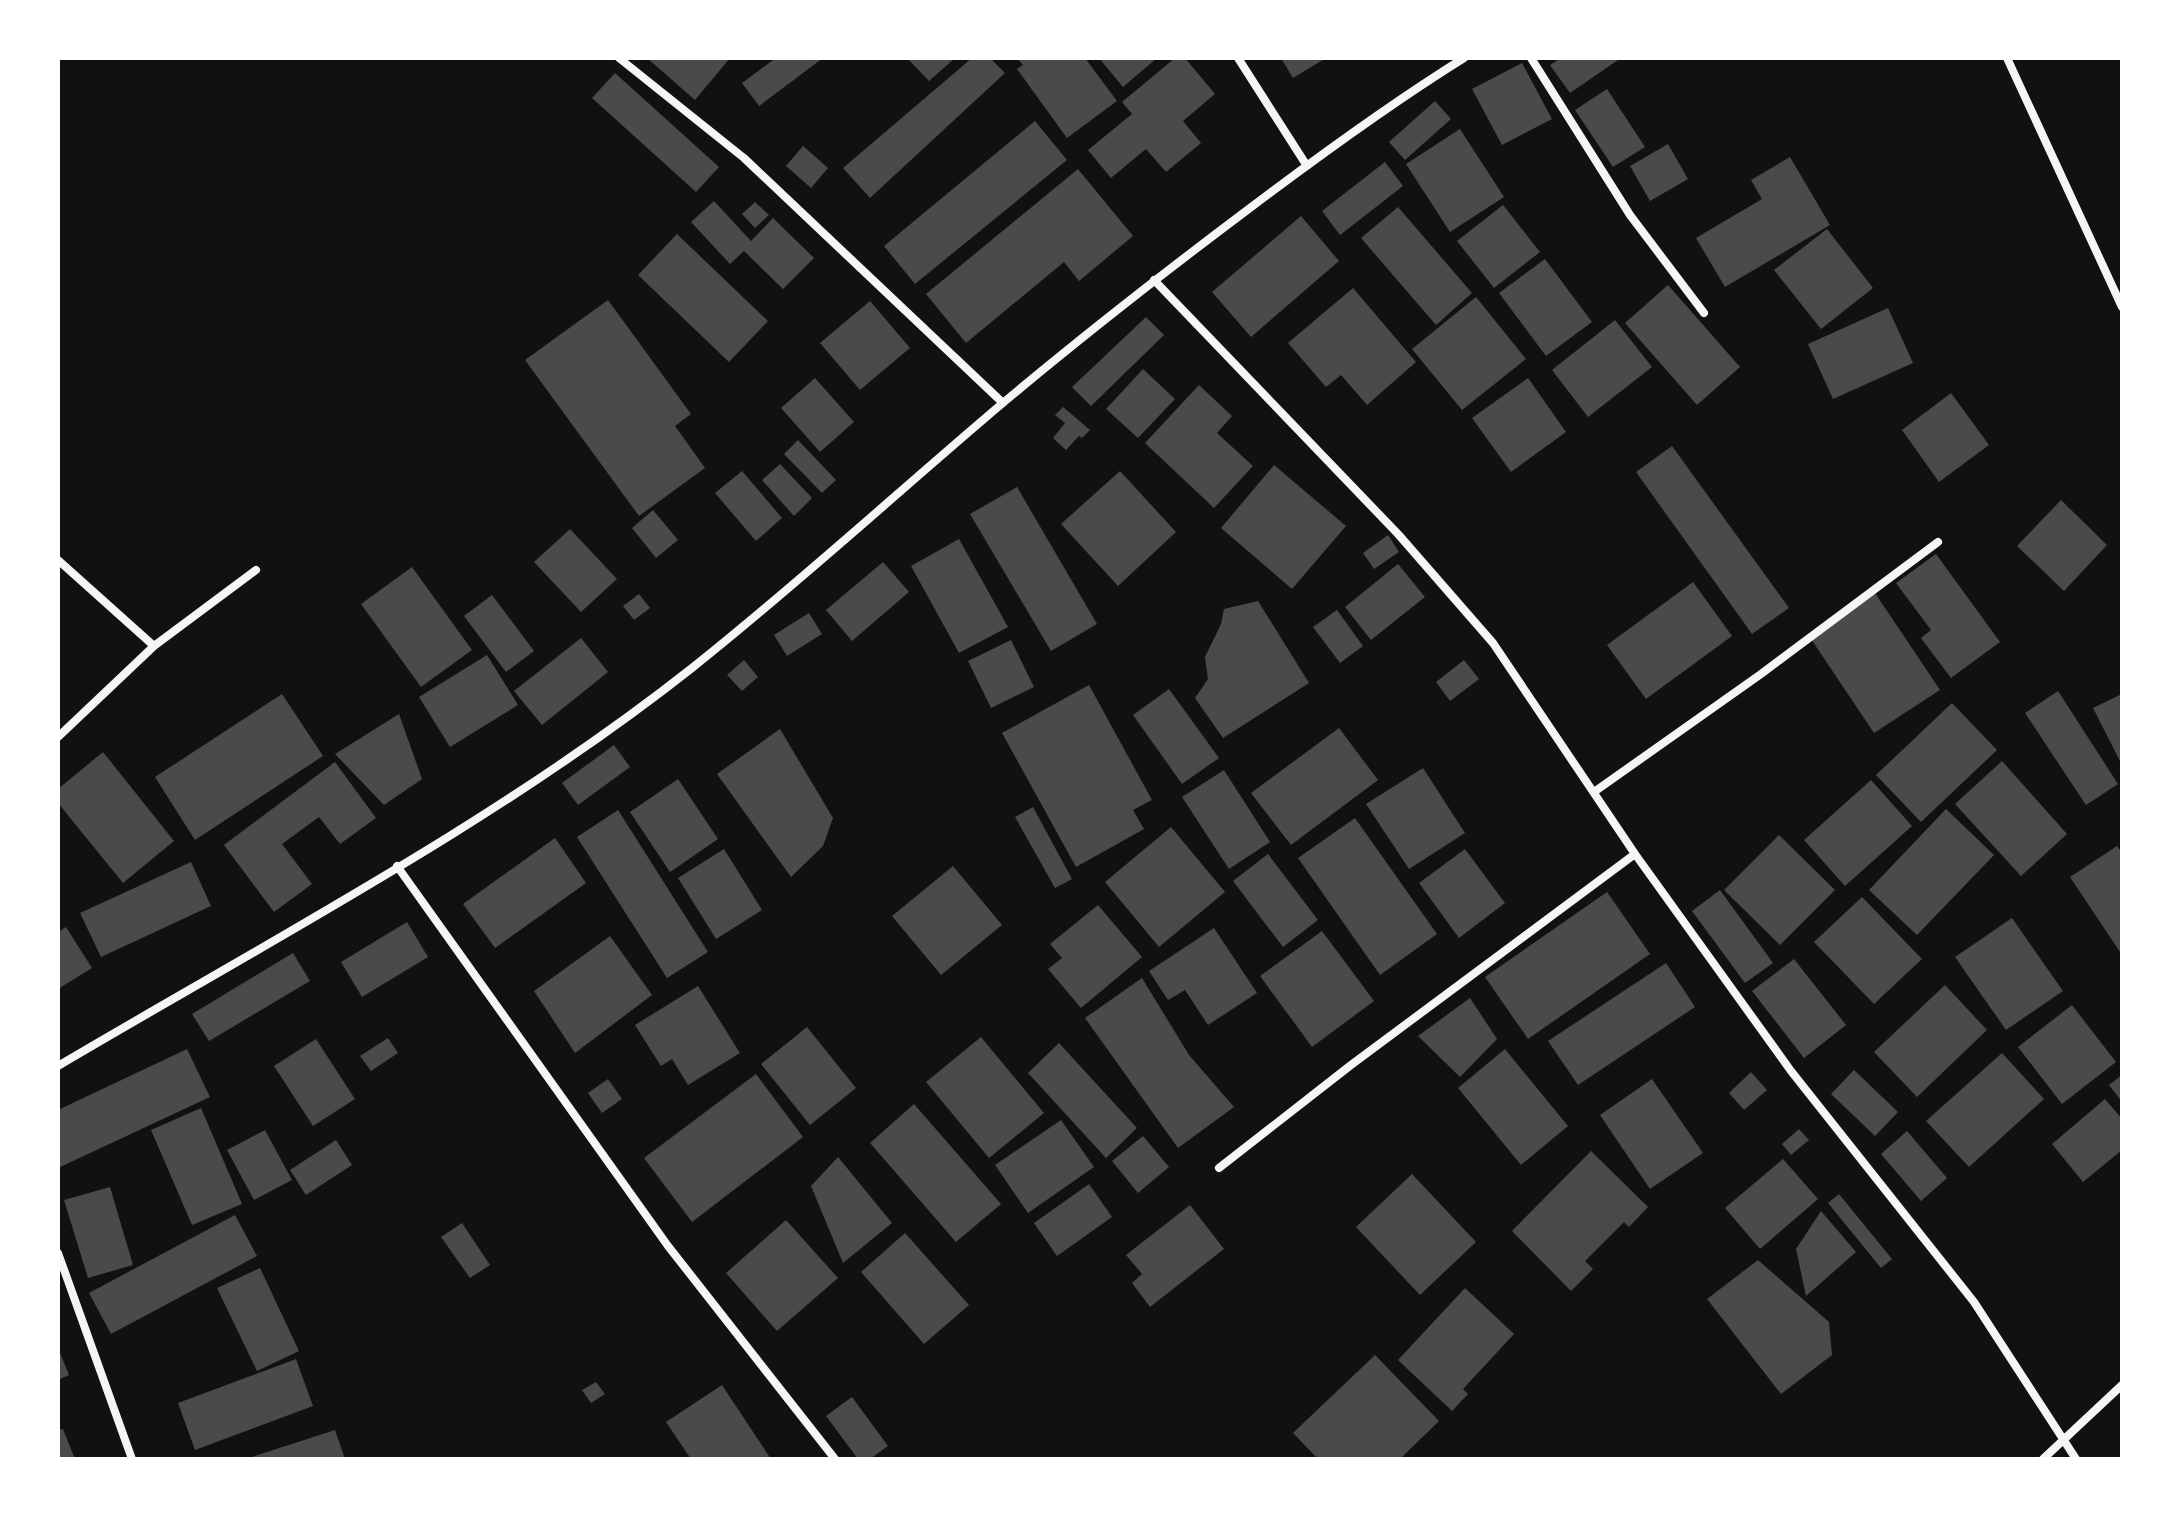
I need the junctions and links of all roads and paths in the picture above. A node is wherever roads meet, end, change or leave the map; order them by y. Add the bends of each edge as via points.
1 (619, 58) edge
2 (1238, 58) edge
3 (1464, 58) edge
4 (1531, 58) edge
5 (2007, 58) edge
6 (1307, 166) junction
7 (1154, 280) junction
8 (2122, 307) edge
9 (1704, 313) dead end
10 (1003, 403) junction
11 (1938, 542) dead end
12 (58, 560) edge
13 (256, 570) dead end
14 (154, 646) junction
15 (58, 737) edge
16 (1594, 792) junction
17 (1635, 854) junction
18 (397, 866) junction
19 (58, 1066) edge
20 (1219, 1168) dead end
21 (58, 1253) edge
22 (2122, 1385) edge
23 (2064, 1441) junction
24 (132, 1459) edge
25 (835, 1459) edge
26 (2043, 1459) edge
27 (2076, 1459) edge

1 - 10 street via 744,158
2 - 6 street
3 - 6 street
4 - 9 street via 1630,215
5 - 8 street
6 - 7 street
7 - 10 street
7 - 16 street via 1398,534 1493,643
10 - 18 street via 690,670 560,765
11 - 16 street
12 - 14 street
13 - 14 street
14 - 15 street
16 - 17 street
17 - 20 street
17 - 23 street via 1791,1071 1974,1302
18 - 19 street
18 - 25 street via 668,1246
21 - 24 street
22 - 23 street
23 - 26 street
23 - 27 street

